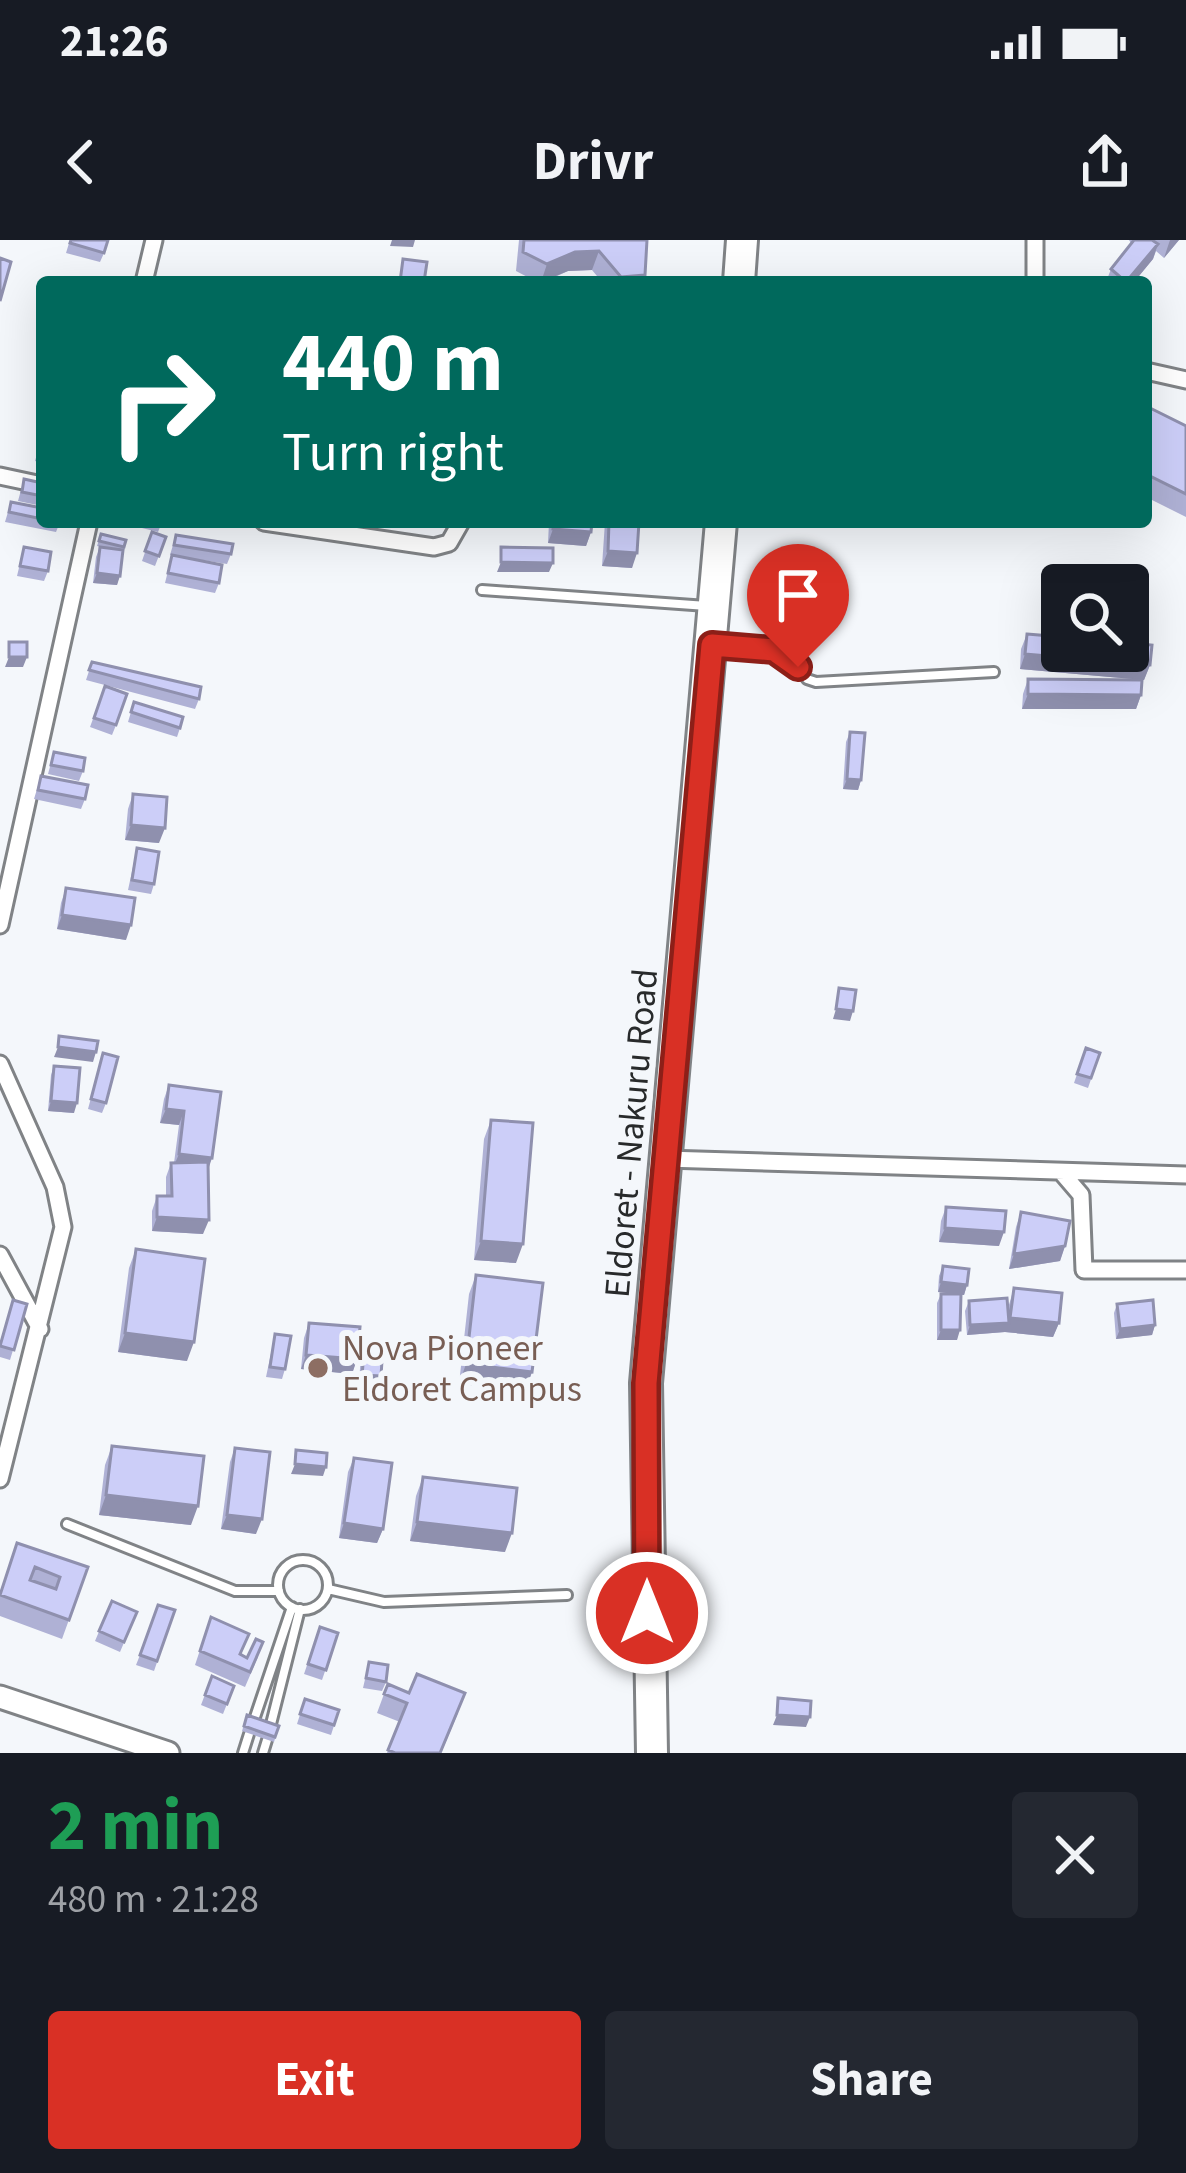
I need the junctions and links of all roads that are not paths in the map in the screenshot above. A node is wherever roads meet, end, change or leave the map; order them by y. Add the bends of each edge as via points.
1 (154, 240) edge
2 (742, 240) edge
3 (1035, 240) edge
4 (145, 276) edge
5 (739, 276) edge
6 (1035, 276) edge
7 (1152, 372) edge
8 (1186, 380) edge
9 (0, 476) edge
10 (36, 484) edge
11 (87, 528) edge
12 (303, 528) edge
13 (458, 528) edge
14 (721, 528) edge
15 (482, 590) dead end
16 (715, 606) junction
17 (712, 645) junction
18 (994, 672) dead end
19 (0, 925) edge
20 (0, 1064) edge
21 (666, 1159) junction
22 (1063, 1174) junction
23 (1186, 1175) edge
24 (0, 1255) edge
25 (1186, 1270) edge
26 (40, 1329) junction
27 (0, 1479) edge
28 (67, 1524) dead end
29 (328, 1589) junction
30 (279, 1591) junction
31 (568, 1595) dead end
32 (296, 1608) junction
33 (0, 1697) edge
34 (253, 1723) edge
35 (270, 1728) edge
36 (249, 1734) edge
37 (267, 1740) edge
38 (168, 1753) edge
39 (243, 1753) edge
40 (263, 1753) edge
41 (652, 1753) edge

1 - 4 street
2 - 5 highway
3 - 6 street
7 - 8 street
9 - 10 street
11 - 19 street
12 - 13 street via 434,548
14 - 16 highway, Eldoret - Nakuru Road
15 - 16 lane
16 - 17 highway, Eldoret - Nakuru Road
17 - 18 lane via 788,654 816,682
17 - 21 highway, Eldoret - Nakuru Road
20 - 26 street via 63,1208
21 - 22 street
21 - 41 highway, Eldoret - Nakuru Road via 646,1383
22 - 23 street
22 - 25 street via 1081,1195 1084,1270
24 - 26 street
26 - 27 street
28 - 30 lane via 236,1592
29 - 30 lane via 320,1567 305,1560 282,1571
29 - 31 lane via 384,1603
29 - 32 lane via 319,1604
30 - 32 lane
32 - 34 lane
32 - 35 lane
33 - 38 street
36 - 39 lane
37 - 40 lane

